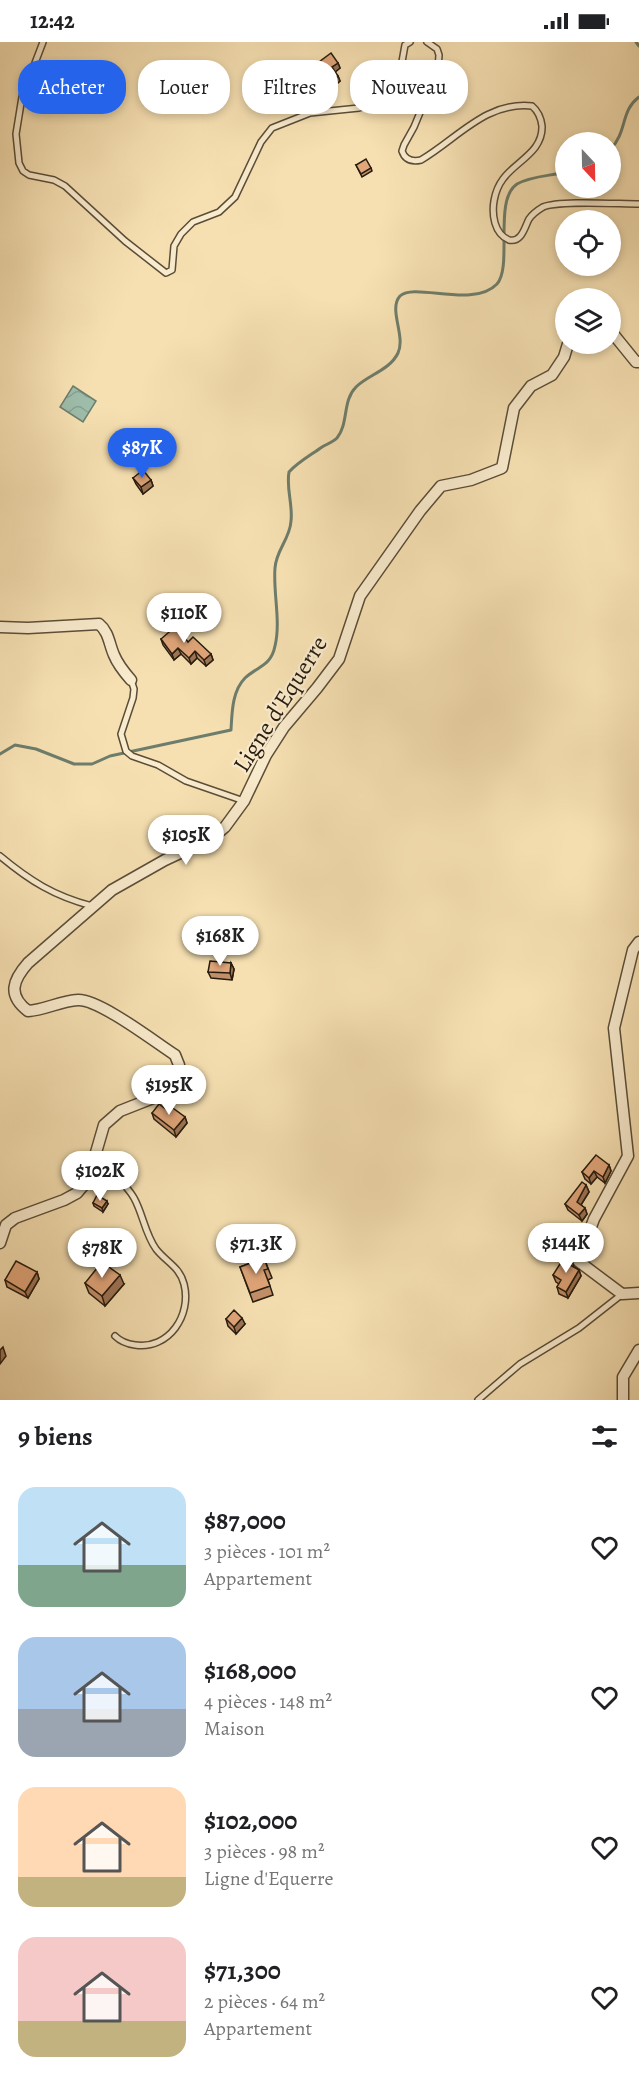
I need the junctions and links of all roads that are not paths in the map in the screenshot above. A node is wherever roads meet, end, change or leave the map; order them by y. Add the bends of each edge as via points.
1 (43, 42) edge
2 (410, 42) edge
3 (427, 42) edge
4 (639, 204) edge
5 (621, 344) edge
6 (565, 354) edge
7 (639, 362) edge
8 (0, 627) edge
9 (131, 680) joint
10 (244, 801) junction
11 (0, 856) edge
12 (93, 906) junction
13 (639, 942) edge
14 (95, 1156) junction
15 (0, 1243) edge
16 (639, 1293) edge
17 (622, 1294) junction
18 (115, 1336) dead end
19 (639, 1350) edge
20 (478, 1400) edge
21 (622, 1400) edge

1 - 2 lane via 22,97 16,134 23,171 65,186 166,273 172,270 174,246 181,234 193,222 219,212 235,197 261,142 272,128 310,113 359,108 388,100 398,84 405,45
3 - 4 lane via 436,49 440,61 426,102 404,145 402,151 407,159 421,160 485,114 503,108 532,106 541,120 540,141 502,180 495,195 494,219 501,234 515,240 534,212 551,204
5 - 7 street
6 - 10 street, Ligne d'Equerre via 552,375 531,386 514,408 502,468 441,486 385,558 360,596 339,659 284,727
8 - 9 street via 99,624 121,669
9 - 10 lane via 133,698 121,734 126,751 186,781
10 - 12 street, Ligne d'Equerre via 212,838 112,890
11 - 12 lane via 56,895
12 - 14 street, Ligne d'Equerre via 17,976 14,988 18,1004 28,1011 81,1000 103,1008 175,1055 179,1065 177,1078 153,1098 120,1111 104,1125
13 - 17 street via 633,950 614,1028 628,1156 594,1219 578,1261
14 - 15 street, Ligne d'Equerre via 88,1180 77,1193 15,1218 6,1225
14 - 18 lane via 133,1196 156,1248 180,1272 186,1297 185,1310 172,1334 156,1344 130,1345
16 - 17 street
17 - 20 lane via 579,1328 520,1364
19 - 21 street via 622,1377

